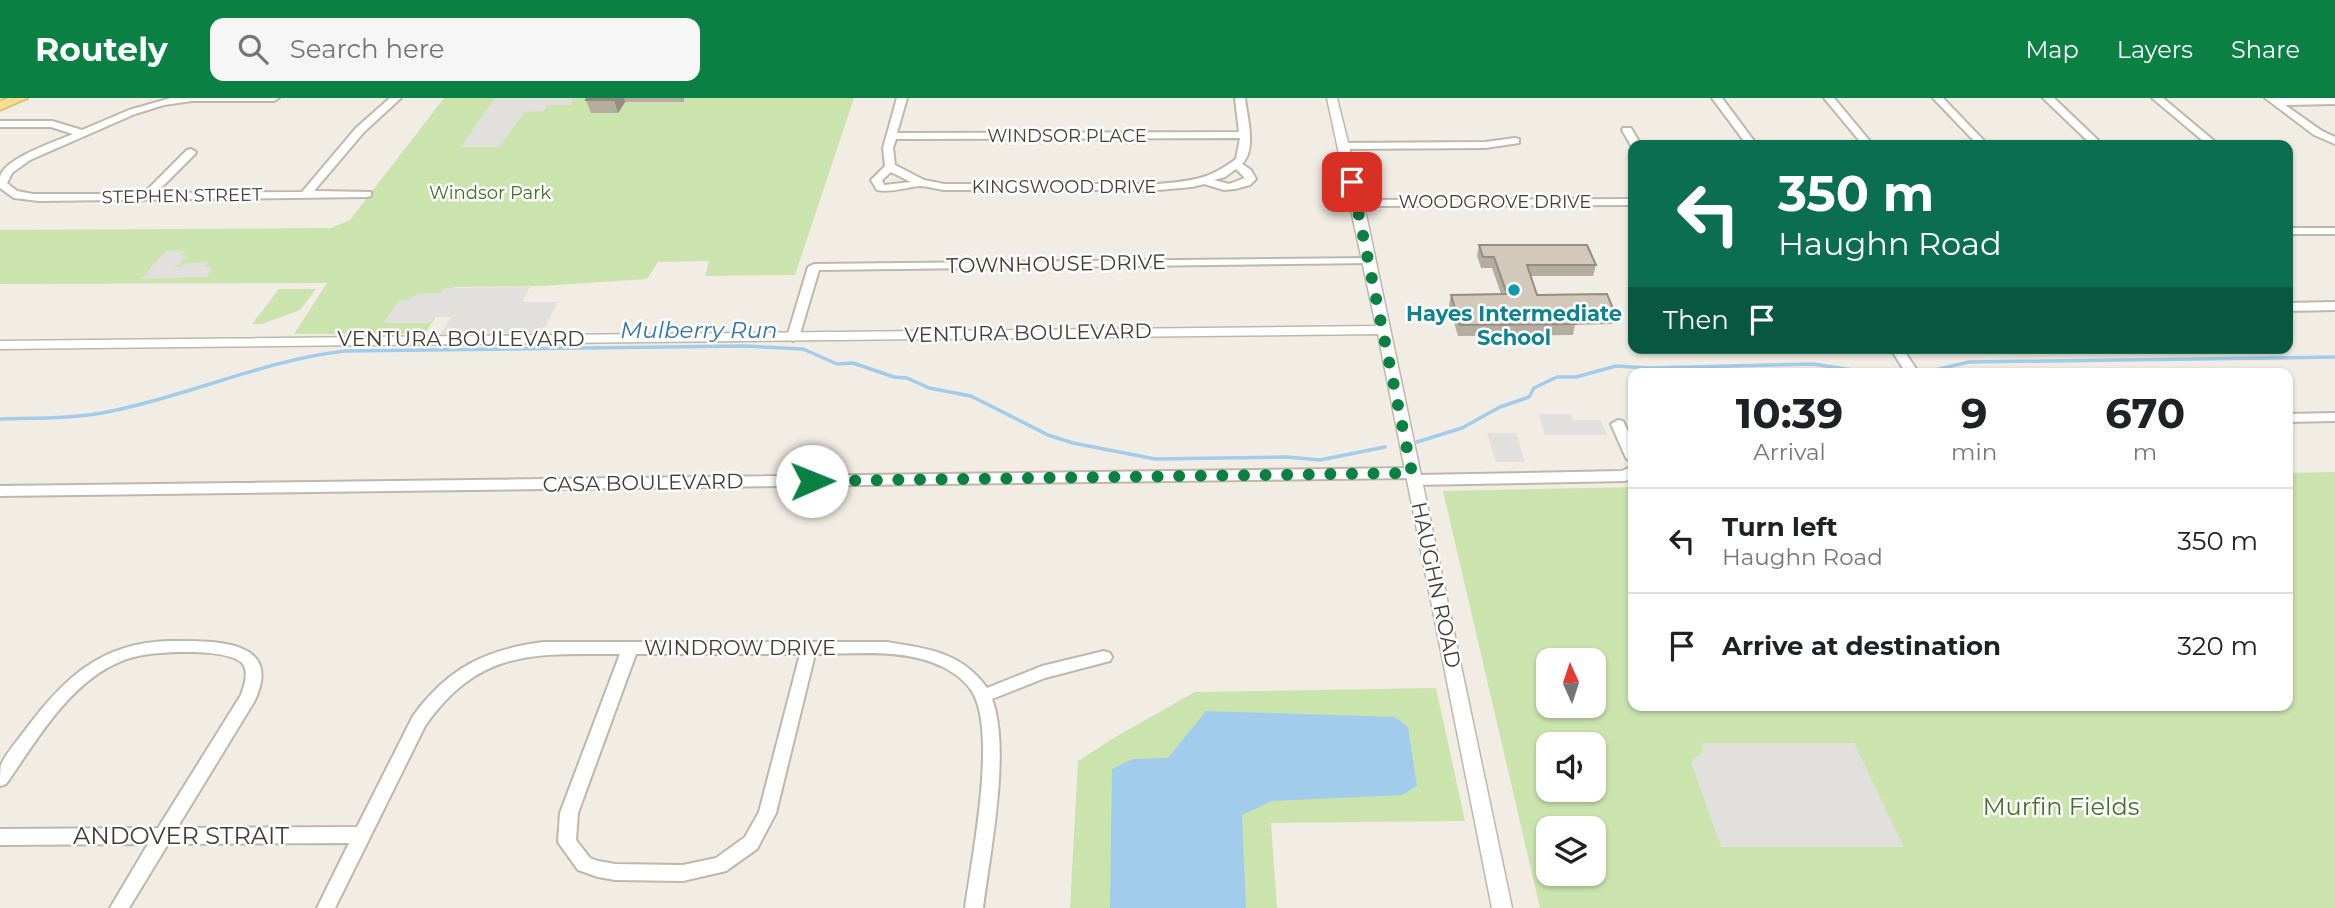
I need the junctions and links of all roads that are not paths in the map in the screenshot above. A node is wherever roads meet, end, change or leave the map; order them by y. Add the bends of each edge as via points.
1 (21, 98) edge
2 (274, 98) edge
3 (396, 98) edge
4 (902, 98) edge
5 (1240, 98) edge
6 (1332, 98) edge
7 (1717, 98) edge
8 (1829, 98) edge
9 (1938, 98) edge
10 (2048, 98) edge
11 (2157, 98) edge
12 (2272, 100) edge
13 (2335, 101) edge
14 (0, 106) edge
15 (0, 124) edge
16 (1627, 130) dead end
17 (81, 133) junction
18 (1244, 135) junction
19 (891, 136) junction
20 (1633, 140) edge
21 (1748, 140) edge
22 (1864, 140) edge
23 (1978, 140) edge
24 (2093, 140) edge
25 (2208, 140) edge
26 (1515, 141) dead end
27 (2335, 141) edge
28 (1343, 146) junction
29 (191, 152) dead end
30 (1237, 165) junction
31 (890, 167) junction
32 (1206, 181) junction
33 (1, 183) edge
34 (921, 183) junction
35 (306, 194) junction
36 (367, 194) dead end
37 (146, 197) junction
38 (1628, 202) edge
39 (1357, 203) junction
40 (2293, 231) edge
41 (2335, 231) edge
42 (1369, 261) junction
43 (2335, 306) edge
44 (2293, 307) edge
45 (1383, 330) junction
46 (793, 337) junction
47 (0, 345) edge
48 (2335, 417) edge
49 (2293, 418) edge
50 (1618, 424) dead end
51 (1628, 447) edge
52 (1628, 474) edge
53 (1413, 476) junction
54 (0, 491) edge
55 (630, 648) junction
56 (809, 648) junction
57 (1104, 657) dead end
58 (983, 696) junction
59 (0, 779) edge
60 (363, 835) junction
61 (163, 836) junction
62 (0, 837) edge
63 (119, 908) edge
64 (326, 908) edge
65 (974, 908) edge
66 (1502, 908) edge

1 - 14 main road
2 - 17 street via 163,102
3 - 35 street via 360,130
4 - 19 street, KINGSWOOD DRIVE
5 - 18 street, KINGSWOOD DRIVE
6 - 28 street, HAUGHN ROAD
7 - 21 street
8 - 22 street
9 - 23 street
10 - 24 street
11 - 25 street
12 - 13 street
12 - 27 street
15 - 17 street via 52,124
16 - 20 street
17 - 33 street via 17,163
18 - 19 street, WINDSOR PLACE
18 - 30 street, KINGSWOOD DRIVE via 1245,150
19 - 31 street, KINGSWOOD DRIVE
26 - 28 street via 1500,145
28 - 39 street, HAUGHN ROAD
29 - 37 street
30 - 32 street, KINGSWOOD DRIVE
30 - 32 street, KINGSWOOD DRIVE via 1250,175 1244,184 1226,187
31 - 34 street, KINGSWOOD DRIVE
31 - 34 street, KINGSWOOD DRIVE via 876,180 881,188
32 - 34 street, KINGSWOOD DRIVE via 1158,187 961,188
33 - 37 street, STEPHEN STREET via 13,195 24,197
35 - 36 street, STEPHEN STREET
35 - 37 street, STEPHEN STREET
38 - 39 street, WOODGROVE DRIVE
39 - 42 street, HAUGHN ROAD
40 - 41 street
42 - 45 street, HAUGHN ROAD
42 - 46 street, TOWNHOUSE DRIVE via 814,267
43 - 44 street
45 - 46 street, VENTURA BOULEVARD
45 - 53 street, HAUGHN ROAD
46 - 47 street, VENTURA BOULEVARD
48 - 49 street
50 - 51 street
52 - 53 street, CASA BOULEVARD
53 - 54 street, CASA BOULEVARD
53 - 66 street, HAUGHN ROAD
55 - 56 street, WINDROW DRIVE
55 - 56 street via 569,813 567,842 584,864 636,873 702,870 735,856 751,842 767,813
55 - 60 street, WINDROW DRIVE via 521,650 471,668 431,702
56 - 58 street, WINDROW DRIVE via 912,650 934,656 960,669
57 - 58 street via 1042,672
58 - 65 street, WINDROW DRIVE via 993,747
59 - 61 street via 61,697 103,662 153,648 234,650 252,663 253,684
60 - 61 street, ANDOVER STRAIT
60 - 64 street, WINDROW DRIVE
61 - 62 street, ANDOVER STRAIT
61 - 63 street

